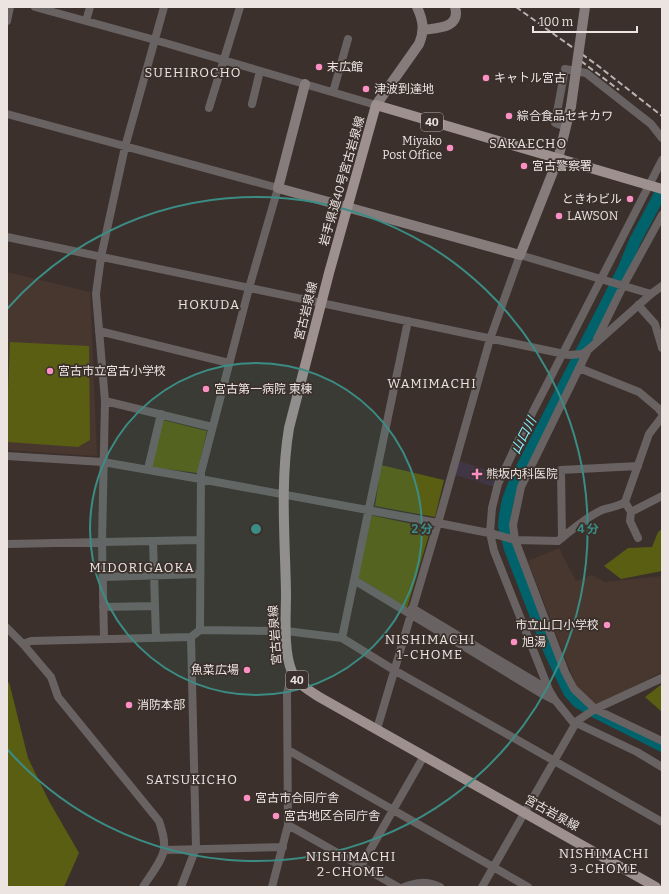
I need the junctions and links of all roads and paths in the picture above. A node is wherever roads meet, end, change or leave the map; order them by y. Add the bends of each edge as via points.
1 (10, 7) edge
2 (35, 7) edge
3 (90, 7) edge
4 (164, 7) edge
5 (240, 7) edge
6 (417, 7) edge
7 (455, 7) edge
8 (585, 7) edge
9 (7, 21) edge
10 (86, 21) junction
11 (423, 30) junction
12 (348, 39) dead end
13 (155, 40) junction
14 (224, 60) junction
15 (260, 71) junction
16 (306, 84) junction
17 (333, 92) junction
18 (252, 104) dead end
19 (376, 105) junction
20 (210, 108) dead end
21 (7, 114) edge
22 (566, 127) junction
23 (662, 138) edge
24 (125, 147) junction
25 (558, 159) junction
26 (662, 160) edge
27 (655, 186) edge
28 (278, 188) junction
29 (348, 207) junction
30 (662, 215) edge
31 (7, 237) edge
32 (520, 256) junction
33 (101, 257) junction
34 (329, 273) joint
35 (603, 280) junction
36 (622, 285) junction
37 (662, 286) edge
38 (249, 288) junction
39 (651, 294) junction
40 (321, 303) junction
41 (638, 305) junction
42 (408, 322) junction
43 (99, 331) junction
44 (490, 339) junction
45 (595, 343) junction
46 (662, 348) edge
47 (585, 352) junction
48 (566, 355) junction
49 (229, 363) junction
50 (579, 368) junction
51 (105, 401) junction
52 (662, 413) edge
53 (161, 414) junction
54 (662, 417) edge
55 (212, 427) junction
56 (7, 456) edge
57 (103, 462) junction
58 (638, 466) junction
59 (148, 469) junction
60 (200, 479) junction
61 (284, 495) junction
62 (662, 496) edge
63 (625, 502) junction
64 (368, 511) junction
65 (631, 512) junction
66 (438, 523) junction
67 (492, 534) junction
68 (562, 538) junction
69 (638, 538) dead end
70 (200, 540) junction
71 (515, 540) junction
72 (153, 541) junction
73 (102, 542) junction
74 (7, 544) edge
75 (200, 574) junction
76 (154, 575) junction
77 (103, 577) junction
78 (354, 580) junction
79 (155, 606) junction
80 (103, 607) junction
81 (411, 612) junction
82 (7, 628) edge
83 (200, 630) junction
84 (286, 631) junction
85 (190, 637) junction
86 (156, 638) junction
87 (342, 638) junction
88 (104, 639) junction
89 (23, 644) junction
90 (394, 670) junction
91 (292, 674) junction
92 (662, 678) edge
93 (549, 690) junction
94 (554, 700) junction
95 (595, 709) junction
96 (577, 722) junction
97 (377, 730) junction
98 (662, 741) edge
99 (288, 750) junction
100 (424, 756) junction
101 (554, 761) junction
102 (662, 767) edge
103 (393, 810) junction
104 (525, 813) junction
105 (662, 822) edge
106 (288, 825) junction
107 (283, 846) junction
108 (196, 848) junction
109 (164, 850) junction
110 (361, 866) junction
111 (493, 867) junction
112 (143, 887) edge
113 (181, 887) edge
114 (273, 887) edge
115 (398, 887) edge
116 (404, 887) edge
117 (440, 887) edge
118 (482, 887) edge
119 (528, 887) edge
120 (656, 887) edge

1 - 9 street
2 - 10 street
3 - 10 street
4 - 13 street
5 - 14 street
6 - 11 street
7 - 11 street via 455,19 448,26
8 - 22 street, bridge
10 - 13 street
11 - 19 street via 419,44
12 - 17 street
13 - 14 street
13 - 24 street
14 - 15 street
14 - 20 street
15 - 16 street
15 - 18 street
16 - 17 street
16 - 28 street
17 - 19 street
19 - 25 main road, 岩手県道40号宮古岩泉線 / 40
19 - 29 main road, 岩手県道40号宮古岩泉線 / 40
21 - 24 street
22 - 23 street via 555,123 566,69 586,73 651,124
22 - 25 street
24 - 28 street
24 - 33 street
25 - 27 main road, 岩手県道40号宮古岩泉線 / 40
25 - 32 street
26 - 27 street
27 - 35 street
28 - 29 street
28 - 38 street
29 - 32 street
29 - 34 main road, 岩手県道40号宮古岩泉線 / 40
30 - 36 street
31 - 33 street
32 - 35 street
32 - 44 street
33 - 38 street
33 - 43 street via 96,294
34 - 40 main road, 宮古岩泉線 / 40
35 - 36 street
35 - 48 street
36 - 39 street
36 - 45 street
37 - 39 street
38 - 40 street
38 - 49 street
39 - 41 street
40 - 42 street
40 - 61 main road, 宮古岩泉線 / 40 via 289,428
41 - 45 street
41 - 46 street via 655,324
42 - 44 street
42 - 64 street
43 - 49 street
43 - 51 street
44 - 48 street
44 - 66 street
45 - 47 street
47 - 48 street
47 - 50 street
48 - 67 street via 522,433 498,484 492,508
49 - 55 street
50 - 52 street via 639,392
50 - 71 street via 521,487 513,525
51 - 53 street
51 - 57 street
53 - 55 street
53 - 59 street
54 - 58 street via 649,434
55 - 60 street
56 - 57 street
57 - 59 street
57 - 73 street
58 - 63 street
58 - 68 street via 561,470
59 - 60 street
60 - 61 street
60 - 70 street
61 - 64 street
61 - 84 main road, 宮古岩泉線 / 40
62 - 65 street
63 - 65 street
63 - 68 street via 589,517
64 - 66 street
64 - 78 street
65 - 69 street via 630,521
66 - 67 street
66 - 81 street
67 - 71 street
67 - 93 street via 494,551
68 - 71 street via 558,541
70 - 72 street
70 - 75 street
71 - 95 street via 565,672 574,689
72 - 73 street
72 - 76 street
73 - 74 street
73 - 77 street
75 - 76 street
75 - 83 street
76 - 77 street
76 - 79 street
77 - 80 street
78 - 81 street
78 - 87 street
79 - 80 street
79 - 86 street
80 - 88 street
81 - 90 street
81 - 93 street
81 - 94 street
82 - 89 street
83 - 84 street
83 - 85 street
84 - 87 street
84 - 91 main road, 宮古岩泉線 / 40 via 288,662
85 - 86 street
85 - 108 street
86 - 88 street
87 - 90 street
88 - 89 street via 31,641
89 - 109 street via 51,677 58,697 159,821
90 - 97 street
90 - 101 street
91 - 97 main road, 宮古岩泉線 / 40 via 308,690
91 - 99 street via 287,693
92 - 95 street
93 - 94 street
94 - 96 street via 572,721
95 - 96 street
95 - 98 street
96 - 101 street
96 - 102 street
97 - 100 main road, 宮古岩泉線 / 40
99 - 103 street
99 - 106 street
100 - 103 street
100 - 104 main road, 宮古岩泉線 / 40
101 - 104 street
101 - 105 street
103 - 110 street
103 - 111 street
104 - 111 street
104 - 120 main road, 宮古岩泉線 / 40
106 - 107 street
106 - 110 street
107 - 108 street
107 - 114 street
108 - 109 street
108 - 113 street
109 - 112 street
110 - 115 street
111 - 118 street
111 - 119 street
116 - 117 street via 425,882

